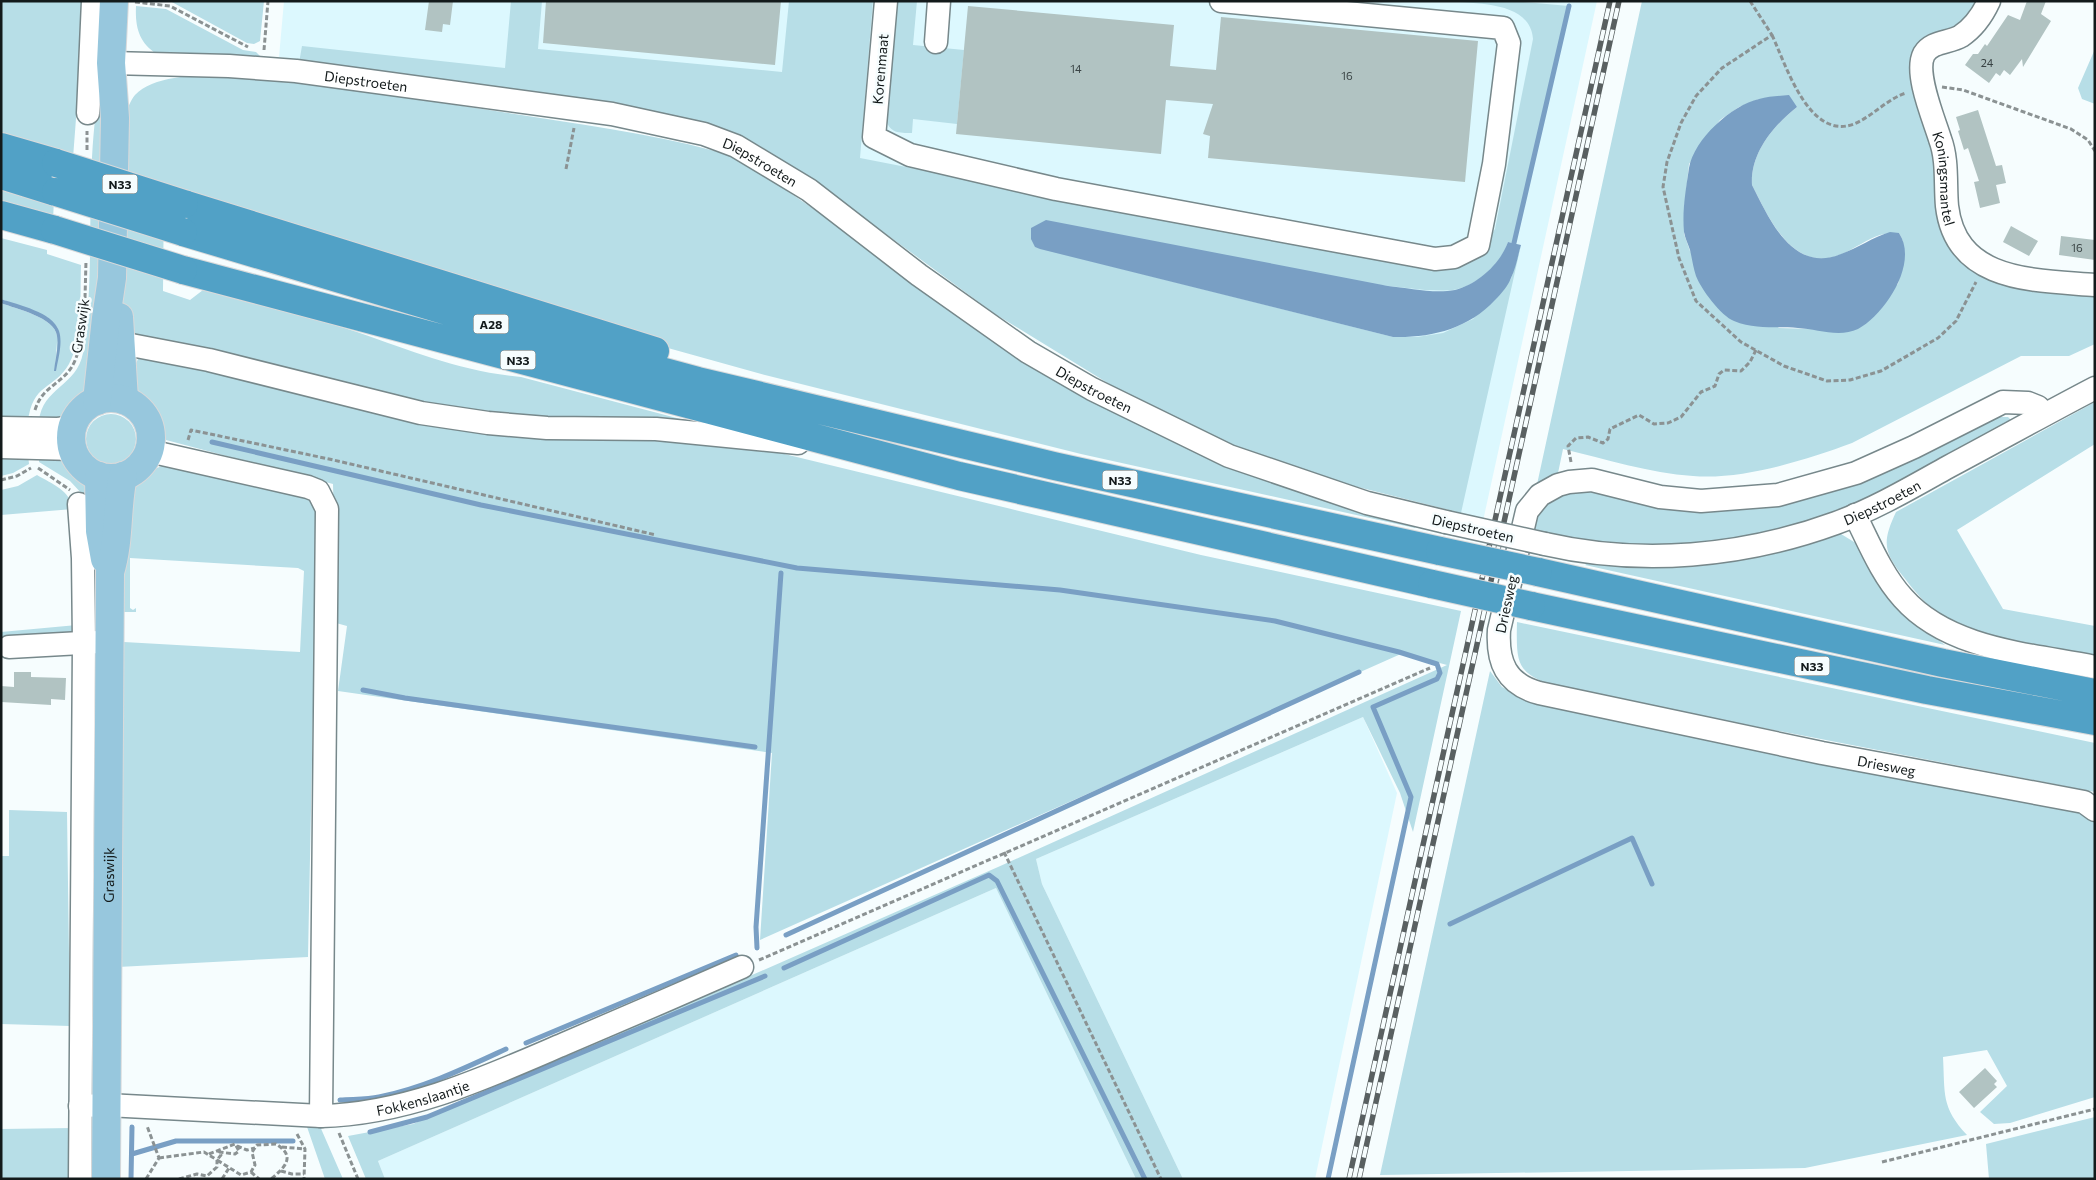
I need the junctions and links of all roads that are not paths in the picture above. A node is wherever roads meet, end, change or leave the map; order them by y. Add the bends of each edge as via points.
1 (93, 1) edge
2 (114, 1) edge
3 (886, 1) edge
4 (939, 1) edge
5 (1221, 1) edge
6 (1989, 1) edge
7 (131, 2) edge
8 (936, 42) dead end
9 (119, 63) junction
10 (88, 113) road end
11 (1, 147) edge
12 (1, 175) edge
13 (1, 215) edge
14 (1, 226) edge
15 (55, 235) junction
16 (2095, 285) edge
17 (102, 340) junction
18 (2095, 388) edge
19 (124, 400) junction
20 (97, 401) junction
21 (802, 404) junction
22 (2046, 414) junction
23 (1, 428) edge
24 (73, 438) junction
25 (1, 447) edge
26 (854, 449) junction
27 (149, 451) junction
28 (111, 476) junction
29 (79, 504) road end
30 (1855, 515) junction
31 (97, 642) junction
32 (9, 647) dead end
33 (2095, 667) edge
34 (2095, 693) edge
35 (2095, 721) edge
36 (2095, 810) edge
37 (742, 967) road end
38 (94, 1105) junction
39 (319, 1116) junction
40 (80, 1179) edge
41 (106, 1179) edge

1 - 10 street
2 - 9 main road, Graswijk
3 - 5 street, Korenmaat via 874,137 910,155 1056,189 1435,259 1454,257 1478,245 1494,164 1509,43 1503,28
4 - 8 street
6 - 16 street, Koningsmantel via 1981,16 1960,36 1936,44 1924,55 1921,70 1942,142 1951,224 1960,245 1984,267 2016,276
7 - 9 main road, Graswijk
9 - 17 main road, Graswijk via 124,89 115,118 112,278
9 - 30 street, Diepstroeten, bridge via 263,59 657,122 704,134 736,146 809,190 919,275 1028,352 1092,389 1229,456 1366,502 1545,544 1606,553 1697,554 1769,544
11 - 21 highway, N33, bridge via 710,368
12 - 21 highway, A28, bridge via 524,334 698,381
13 - 15 highway
14 - 15 highway
15 - 26 highway, N33, bridge via 93,250 183,270
17 - 19 main road, Graswijk
17 - 20 main road, Graswijk
17 - 26 street via 281,378 420,413 459,419 547,428 666,430
18 - 22 street, Diepstroeten
19 - 20 main road
19 - 27 main road via 145,416 151,433
20 - 24 main road via 82,411
21 - 34 highway, N33, bridge via 1064,468 1943,663
22 - 30 street, Diepstroeten
22 - 36 street, Driesweg via 2028,403 2002,402 1856,473 1778,494 1701,501 1660,496 1592,480 1558,485 1540,495 1527,511 1498,644 1508,675 1533,692 1822,753 2084,802
23 - 24 street via 34,429
24 - 25 street
24 - 28 main road via 83,466
26 - 35 highway, N33, bridge via 959,476 1531,606 1927,690
27 - 28 main road via 140,467
27 - 39 street via 313,489 324,499 327,508
28 - 31 main road, Graswijk via 100,532 110,572
29 - 31 street, Graswijk via 83,558
30 - 33 street via 1889,580 1904,599 1928,620 1960,637
31 - 32 street
31 - 38 main road, Graswijk
37 - 39 street, Fokkenslaantje via 446,1093 403,1106
38 - 39 street, Fokkenslaantje
38 - 40 street, Graswijk
38 - 41 main road, Graswijk

